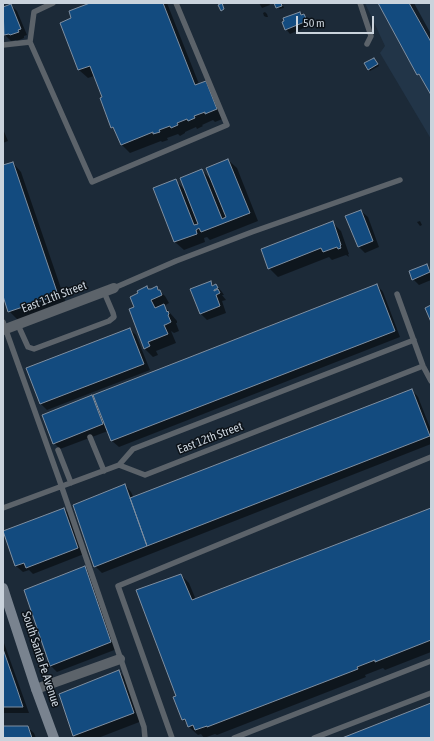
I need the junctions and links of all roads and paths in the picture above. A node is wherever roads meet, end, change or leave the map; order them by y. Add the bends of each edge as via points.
1 (53, 3) edge
2 (176, 3) edge
3 (360, 3) edge
4 (30, 42) junction
5 (367, 44) dead end
6 (3, 45) edge
7 (400, 180) dead end
8 (109, 290) junction
9 (396, 294) dead end
10 (18, 325) junction
11 (4, 327) edge
12 (414, 340) junction
13 (423, 366) junction
14 (431, 381) edge
15 (90, 437) dead end
16 (58, 450) dead end
17 (431, 456) edge
18 (119, 465) junction
19 (104, 471) junction
20 (71, 483) junction
21 (62, 487) junction
22 (3, 508) edge
23 (3, 588) edge
24 (120, 659) junction
25 (431, 661) edge
26 (36, 689) junction
27 (431, 693) edge
28 (54, 738) edge
29 (145, 738) edge
30 (172, 738) edge
31 (234, 738) edge
32 (314, 738) edge

1 - 4 lane via 34,12
2 - 4 lane via 227,125 92,182
3 - 5 lane via 371,36
4 - 6 lane
7 - 8 lane via 215,246
8 - 10 street, East 11th Street
8 - 10 lane via 114,317 103,323 34,349 28,347
9 - 12 lane
10 - 11 street, East 11th Street
11 - 21 lane
12 - 13 lane
12 - 18 lane via 133,449
13 - 14 lane
13 - 18 lane, East 12th Street via 145,476
15 - 19 lane
16 - 20 lane
17 - 30 lane via 118,586
18 - 19 lane
19 - 20 lane
20 - 21 lane
21 - 22 lane
21 - 24 lane
23 - 26 main road, South Santa Fe Avenue
24 - 26 street
24 - 29 lane via 144,727
25 - 31 lane
26 - 28 main road, South Santa Fe Avenue
27 - 32 lane

